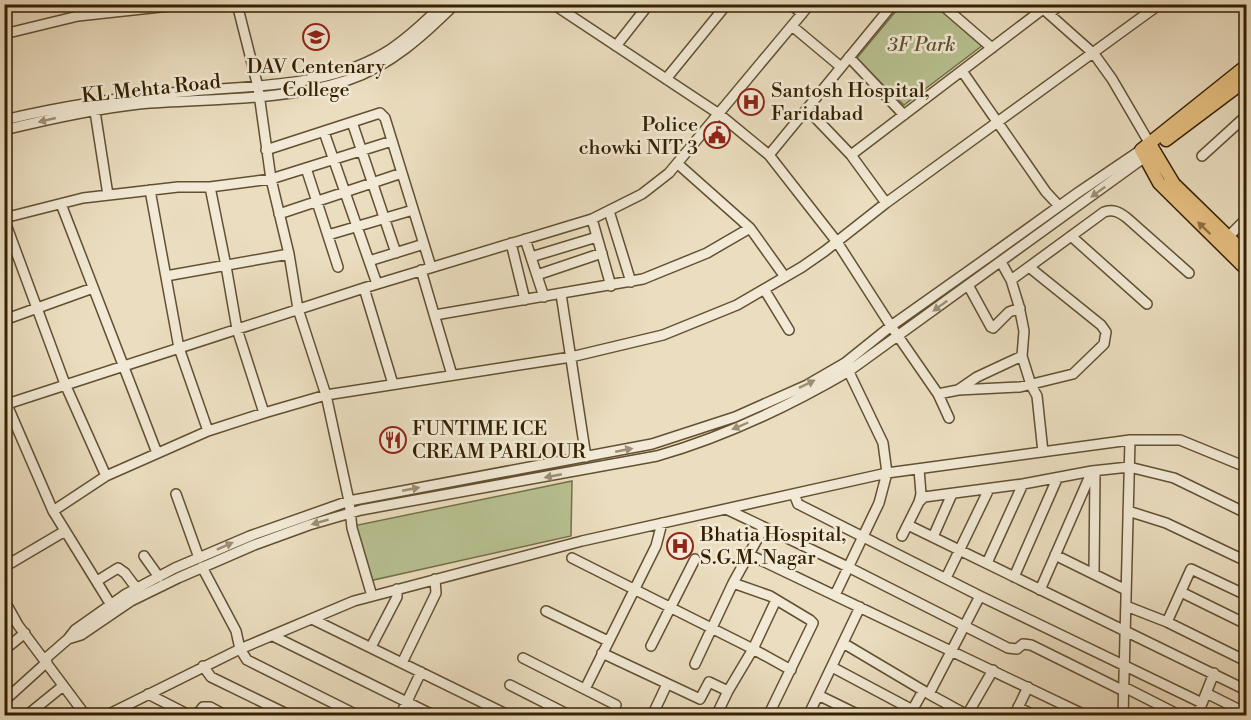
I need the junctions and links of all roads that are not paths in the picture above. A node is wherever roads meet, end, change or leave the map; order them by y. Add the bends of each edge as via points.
1 (188, 4) edge
2 (237, 4) edge
3 (442, 4) edge
4 (455, 4) edge
5 (553, 4) edge
6 (649, 4) edge
7 (727, 4) edge
8 (791, 4) edge
9 (810, 4) edge
10 (893, 4) edge
11 (941, 4) edge
12 (1061, 4) edge
13 (1160, 4) edge
14 (1043, 9) edge
15 (802, 14) junction
16 (792, 26) junction
17 (4, 34) edge
18 (616, 46) junction
19 (992, 48) junction
20 (1094, 54) junction
21 (849, 57) junction
22 (1246, 66) edge
23 (841, 67) junction
24 (962, 71) junction
25 (666, 79) junction
26 (1246, 80) edge
27 (259, 91) junction
28 (95, 106) junction
29 (807, 109) junction
30 (719, 114) junction
31 (904, 115) junction
32 (1246, 116) edge
33 (4, 120) edge
34 (352, 122) junction
35 (997, 123) junction
36 (4, 130) edge
37 (324, 132) junction
38 (392, 141) junction
39 (266, 150) junction
40 (361, 150) junction
41 (1147, 150) junction
42 (770, 155) junction
43 (851, 155) junction
44 (1202, 156) dead end
45 (333, 160) junction
46 (678, 164) junction
47 (306, 168) junction
48 (402, 173) junction
49 (271, 179) junction
50 (372, 183) junction
51 (210, 187) junction
52 (150, 190) junction
53 (345, 192) junction
54 (108, 195) junction
55 (317, 201) junction
56 (886, 203) junction
57 (61, 204) junction
58 (1059, 206) junction
59 (413, 210) junction
60 (609, 211) junction
61 (279, 214) junction
62 (4, 219) edge
63 (385, 219) junction
64 (592, 219) junction
65 (1246, 219) edge
66 (357, 228) junction
67 (750, 228) junction
68 (328, 235) junction
69 (1071, 236) junction
70 (1229, 236) junction
71 (597, 237) junction
72 (525, 239) junction
73 (837, 242) junction
74 (511, 243) junction
75 (424, 244) junction
76 (396, 253) junction
77 (602, 253) junction
78 (1246, 254) edge
79 (289, 255) junction
80 (531, 257) junction
81 (369, 261) junction
82 (1001, 262) junction
83 (226, 266) junction
84 (338, 267) dead end
85 (431, 267) junction
86 (1029, 267) junction
87 (1246, 269) edge
88 (421, 270) junction
89 (1189, 273) dead end
90 (166, 276) junction
91 (537, 276) junction
92 (785, 277) junction
93 (1011, 280) junction
94 (631, 282) junction
95 (377, 284) junction
96 (968, 285) junction
97 (611, 286) junction
98 (93, 288) junction
99 (364, 288) junction
100 (764, 289) junction
101 (561, 294) junction
102 (544, 297) junction
103 (525, 300) junction
104 (1147, 304) dead end
105 (37, 308) junction
106 (1020, 308) junction
107 (298, 309) junction
108 (435, 315) junction
109 (4, 320) edge
110 (891, 326) junction
111 (237, 329) junction
112 (789, 330) dead end
113 (898, 336) junction
114 (179, 348) junction
115 (1022, 356) junction
116 (572, 357) junction
117 (123, 366) junction
118 (847, 367) junction
119 (452, 375) junction
120 (65, 384) junction
121 (393, 384) junction
122 (1031, 385) junction
123 (958, 390) junction
124 (938, 394) junction
125 (326, 395) junction
126 (5, 402) edge
127 (264, 413) junction
128 (949, 418) dead end
129 (208, 431) junction
130 (1130, 440) junction
131 (1043, 452) junction
132 (157, 453) junction
133 (586, 457) junction
134 (1246, 466) edge
135 (1129, 467) junction
136 (919, 469) junction
137 (1093, 471) junction
138 (887, 473) junction
139 (106, 476) junction
140 (1057, 479) junction
141 (1023, 484) junction
142 (989, 489) junction
143 (794, 494) junction
144 (952, 494) junction
145 (176, 495) dead end
146 (349, 501) junction
147 (919, 502) junction
148 (726, 509) junction
149 (52, 511) junction
150 (1128, 511) junction
151 (351, 513) junction
152 (1246, 513) edge
153 (662, 523) junction
154 (908, 525) junction
155 (764, 527) junction
156 (65, 531) junction
157 (902, 536) dead end
158 (933, 537) junction
159 (863, 538) junction
160 (960, 550) junction
161 (748, 554) junction
162 (1055, 555) junction
163 (144, 556) dead end
164 (572, 558) dead end
165 (695, 559) dead end
166 (1246, 561) edge
167 (201, 563) junction
168 (987, 563) junction
169 (4, 567) edge
170 (848, 567) junction
171 (1094, 574) junction
172 (159, 577) junction
173 (1014, 577) junction
174 (946, 578) junction
175 (435, 579) junction
176 (97, 581) junction
177 (734, 583) junction
178 (137, 589) junction
179 (397, 589) junction
180 (634, 589) junction
181 (1040, 590) junction
182 (1126, 590) junction
183 (1180, 592) junction
184 (835, 595) junction
185 (1246, 595) edge
186 (372, 596) junction
187 (980, 596) junction
188 (4, 600) edge
189 (776, 600) junction
190 (111, 605) junction
191 (1126, 606) junction
192 (860, 607) junction
193 (672, 608) junction
194 (546, 611) dead end
195 (8, 613) edge
196 (312, 619) junction
197 (1167, 622) junction
198 (1246, 624) edge
199 (964, 626) junction
200 (712, 628) junction
201 (1125, 632) junction
202 (25, 633) junction
203 (273, 636) junction
204 (68, 639) junction
205 (608, 641) junction
206 (843, 643) junction
207 (651, 646) dead end
208 (371, 647) junction
209 (240, 648) junction
210 (753, 649) junction
211 (4, 651) edge
212 (952, 651) junction
213 (602, 653) junction
214 (523, 658) dead end
215 (46, 661) junction
216 (1246, 661) edge
217 (402, 663) junction
218 (695, 664) dead end
219 (1125, 665) junction
220 (203, 666) junction
221 (832, 667) junction
222 (791, 669) junction
223 (993, 670) junction
224 (421, 672) junction
225 (1214, 673) junction
226 (667, 684) junction
227 (510, 685) dead end
228 (63, 686) junction
229 (1028, 687) junction
230 (585, 689) junction
231 (1124, 689) junction
232 (1246, 690) edge
233 (728, 691) junction
234 (926, 693) junction
235 (1206, 693) junction
236 (148, 694) junction
237 (818, 695) junction
238 (4, 701) edge
239 (407, 702) junction
240 (1202, 703) junction
241 (616, 705) dead end
242 (948, 705) junction
243 (1016, 711) edge
244 (910, 712) edge
245 (1246, 713) edge
246 (968, 715) edge
247 (26, 716) edge
248 (82, 716) edge
249 (105, 716) edge
250 (191, 716) edge
251 (196, 716) edge
252 (227, 716) edge
253 (291, 716) edge
254 (359, 716) edge
255 (400, 716) edge
256 (435, 716) edge
257 (510, 716) edge
258 (571, 716) edge
259 (652, 716) edge
260 (716, 716) edge
261 (768, 716) edge
262 (808, 716) edge
263 (861, 716) edge
264 (924, 716) edge
265 (943, 716) edge
266 (1035, 716) edge
267 (1087, 716) edge
268 (1123, 716) edge
269 (1181, 716) edge
270 (1197, 716) edge

1 - 17 street via 78,16
2 - 27 street
3 - 27 street, KL Mehta Road via 390,50 316,79
4 - 27 street, KL Mehta Road via 426,33 391,59 349,80 304,91
5 - 18 street
6 - 18 street
7 - 25 street
8 - 15 street
9 - 15 street
10 - 21 street
11 - 19 street
12 - 14 street
13 - 20 street
14 - 19 street
14 - 20 street
15 - 16 street
16 - 23 street
16 - 30 street
18 - 25 street
19 - 24 street
20 - 35 street
20 - 41 street via 1112,79
21 - 23 street
21 - 31 street
22 - 41 main road
23 - 29 street
24 - 31 street
24 - 35 street
25 - 30 street
26 - 41 main road
27 - 28 street, KL Mehta Road
27 - 39 street
28 - 33 street, KL Mehta Road via 54,108
28 -> 36 street, KL Mehta Road
28 - 54 street
29 - 42 street
29 - 43 street
30 - 42 street
30 - 46 street
31 - 43 street
32 - 44 street
34 - 37 street
34 - 38 street via 380,113
34 - 40 street
35 - 56 street
35 - 58 street
37 - 39 street
37 - 45 street
38 - 40 street
38 - 48 street
39 - 49 street
40 - 45 street
40 - 50 street
41 - 58 street
41 - 70 main road via 1174,184
41 -> 82 street
87 -> 41 main road via 1159,183
42 - 73 street
43 - 56 street
45 - 47 street
45 - 53 street
46 - 60 street via 642,194
46 - 67 street
47 - 49 street
47 - 55 street
48 - 50 street
48 - 59 street
49 - 51 street
49 - 61 street
50 - 53 street
50 - 63 street
51 - 52 street
51 - 83 street
52 - 54 street
52 - 90 street
53 - 55 street
53 - 66 street
54 - 57 street
55 - 61 street
55 - 68 street
56 - 73 street
57 - 62 street
57 - 98 street
58 - 110 street
59 - 63 street
59 - 75 street
60 - 64 street
60 - 94 street
61 - 79 street
62 - 105 street
63 - 66 street
63 - 76 street
64 - 71 street
64 - 72 street
65 - 70 street
66 - 68 street
66 - 81 street
67 - 92 street
67 - 94 street via 706,253
68 - 84 street
69 - 86 street
69 - 89 street via 1104,212 1119,212
69 - 104 street
70 - 78 main road
71 - 77 street
71 - 80 street
72 - 74 street
72 - 80 street
73 - 92 street
73 - 110 street
74 - 85 street
74 - 103 street
75 - 76 street
75 - 85 street
76 - 81 street
77 - 91 street
77 - 97 street
79 - 83 street
79 - 107 street
80 - 91 street
81 - 95 street
82 - 93 street
82 - 96 street
83 - 90 street
83 - 111 street
85 - 88 street
86 - 93 street
86 - 122 street via 1106,332 1104,344 1073,374
88 - 95 street
88 - 108 street
90 - 114 street
91 - 102 street
92 - 100 street
93 - 106 street
94 - 97 street
95 - 99 street
96 - 106 street via 993,328 1009,312
96 -> 113 street
97 - 101 street
98 - 105 street
98 - 117 street
99 - 107 street
99 - 121 street
100 - 112 street
100 - 116 street via 737,305 663,335
101 - 102 street
101 - 116 street
102 - 103 street
103 - 108 street
105 - 109 street
105 - 120 street
106 - 115 street via 1024,331
107 - 111 street
107 - 125 street
108 - 119 street
110 - 113 street
110 - 118 street
111 - 114 street
111 - 127 street
113 - 118 street
113 - 124 street
114 - 117 street
114 - 129 street
115 - 122 street
115 - 123 street
116 - 119 street
116 - 133 street
117 - 120 street
117 - 132 street
133 -> 118 street via 652,444 735,417
118 - 138 street via 883,443
118 -> 151 street via 812,392 686,448
119 - 121 street
120 - 126 street
120 - 139 street
121 - 125 street
122 - 123 street
122 - 131 street via 1037,396
123 - 124 street
124 - 128 street
125 - 127 street
125 - 146 street
126 - 149 street
127 - 129 street
129 - 132 street
130 - 131 street
130 - 134 street via 1180,440
130 - 135 street
131 - 136 street
132 - 139 street
146 -> 133 street
135 - 137 street
135 - 150 street
135 - 152 street via 1174,478
136 - 138 street
136 - 147 street
137 - 140 street
137 - 162 street
137 - 171 street
138 - 143 street
138 - 159 street
139 - 149 street
140 - 141 street
140 - 173 street
141 - 142 street
141 - 168 street
142 - 144 street
142 - 160 street
143 - 148 street
143 - 159 street via 798,504
144 - 147 street via 924,497
144 - 158 street
145 - 167 street
146 - 151 street
167 -> 146 street via 250,536
147 - 154 street
148 - 153 street
148 - 155 street
149 - 156 street
150 - 166 street via 1166,523
150 - 182 street
151 -> 167 street
151 - 186 street
153 - 175 street
153 - 180 street via 656,546
154 - 157 street
154 - 158 street
155 - 161 street
155 - 170 street
156 - 169 street
156 - 176 street
158 - 160 street
159 - 170 street
159 - 174 street
160 - 168 street
160 - 174 street
161 - 177 street
161 - 184 street
162 - 171 street
162 - 181 street
163 - 172 street
164 - 180 street
165 - 193 street
167 - 172 street
167 - 204 street
167 - 209 street via 236,631
168 - 173 street
170 - 184 street
170 - 199 street
171 - 182 street
172 - 178 street
173 - 181 street
174 - 187 street
175 - 179 street
175 - 217 street via 436,593
176 - 178 street via 118,568
176 - 190 street
177 - 189 street
177 - 200 street
178 - 190 street
179 - 186 street
179 - 208 street via 397,597
180 - 193 street
180 - 205 street
181 - 201 street
182 - 191 street
183 - 185 street via 1191,569
183 - 197 street
183 - 198 street
184 - 192 street
186 - 196 street
187 - 199 street
187 - 219 street
188 - 195 street
189 - 210 street
189 - 222 street via 813,623
190 - 204 street
191 - 197 street
191 - 201 street
192 - 206 street
192 - 212 street
193 - 200 street
193 - 207 street
194 - 205 street
195 - 202 street
196 - 203 street
196 - 208 street
197 - 216 street
199 - 212 street
199 - 231 street via 1012,649 1031,645
200 - 210 street
200 - 218 street
201 - 219 street
201 - 225 street
202 - 211 street
202 - 215 street
203 - 209 street
203 - 239 street
204 - 215 street
205 - 213 street
206 - 221 street
206 - 234 street
208 - 217 street
209 - 220 street
209 - 254 street via 252,664
210 - 222 street
210 - 233 street
212 - 223 street
212 - 234 street
213 - 226 street
213 - 230 street
214 - 230 street
215 - 228 street
215 - 238 street
217 - 224 street
219 - 231 street
219 - 240 street
220 - 236 street
220 - 253 street via 211,677
221 - 237 street
221 - 244 street
222 - 261 street
223 - 229 street
223 - 246 street
224 - 239 street
224 - 257 street
225 - 232 street
225 - 235 street
226 - 233 street via 700,699 709,682
226 - 259 street
227 - 258 street
228 - 247 street
228 - 248 street
229 - 243 street
229 - 267 street
230 - 241 street
231 - 268 street
231 - 269 street
233 - 260 street
234 - 242 street
234 - 244 street
235 - 240 street
235 - 245 street
236 - 249 street
236 - 250 street
237 - 262 street
237 - 263 street
239 - 255 street
239 - 256 street
240 - 270 street
242 - 246 street
242 - 265 street
243 - 266 street
244 - 264 street
251 - 252 street via 203,707

